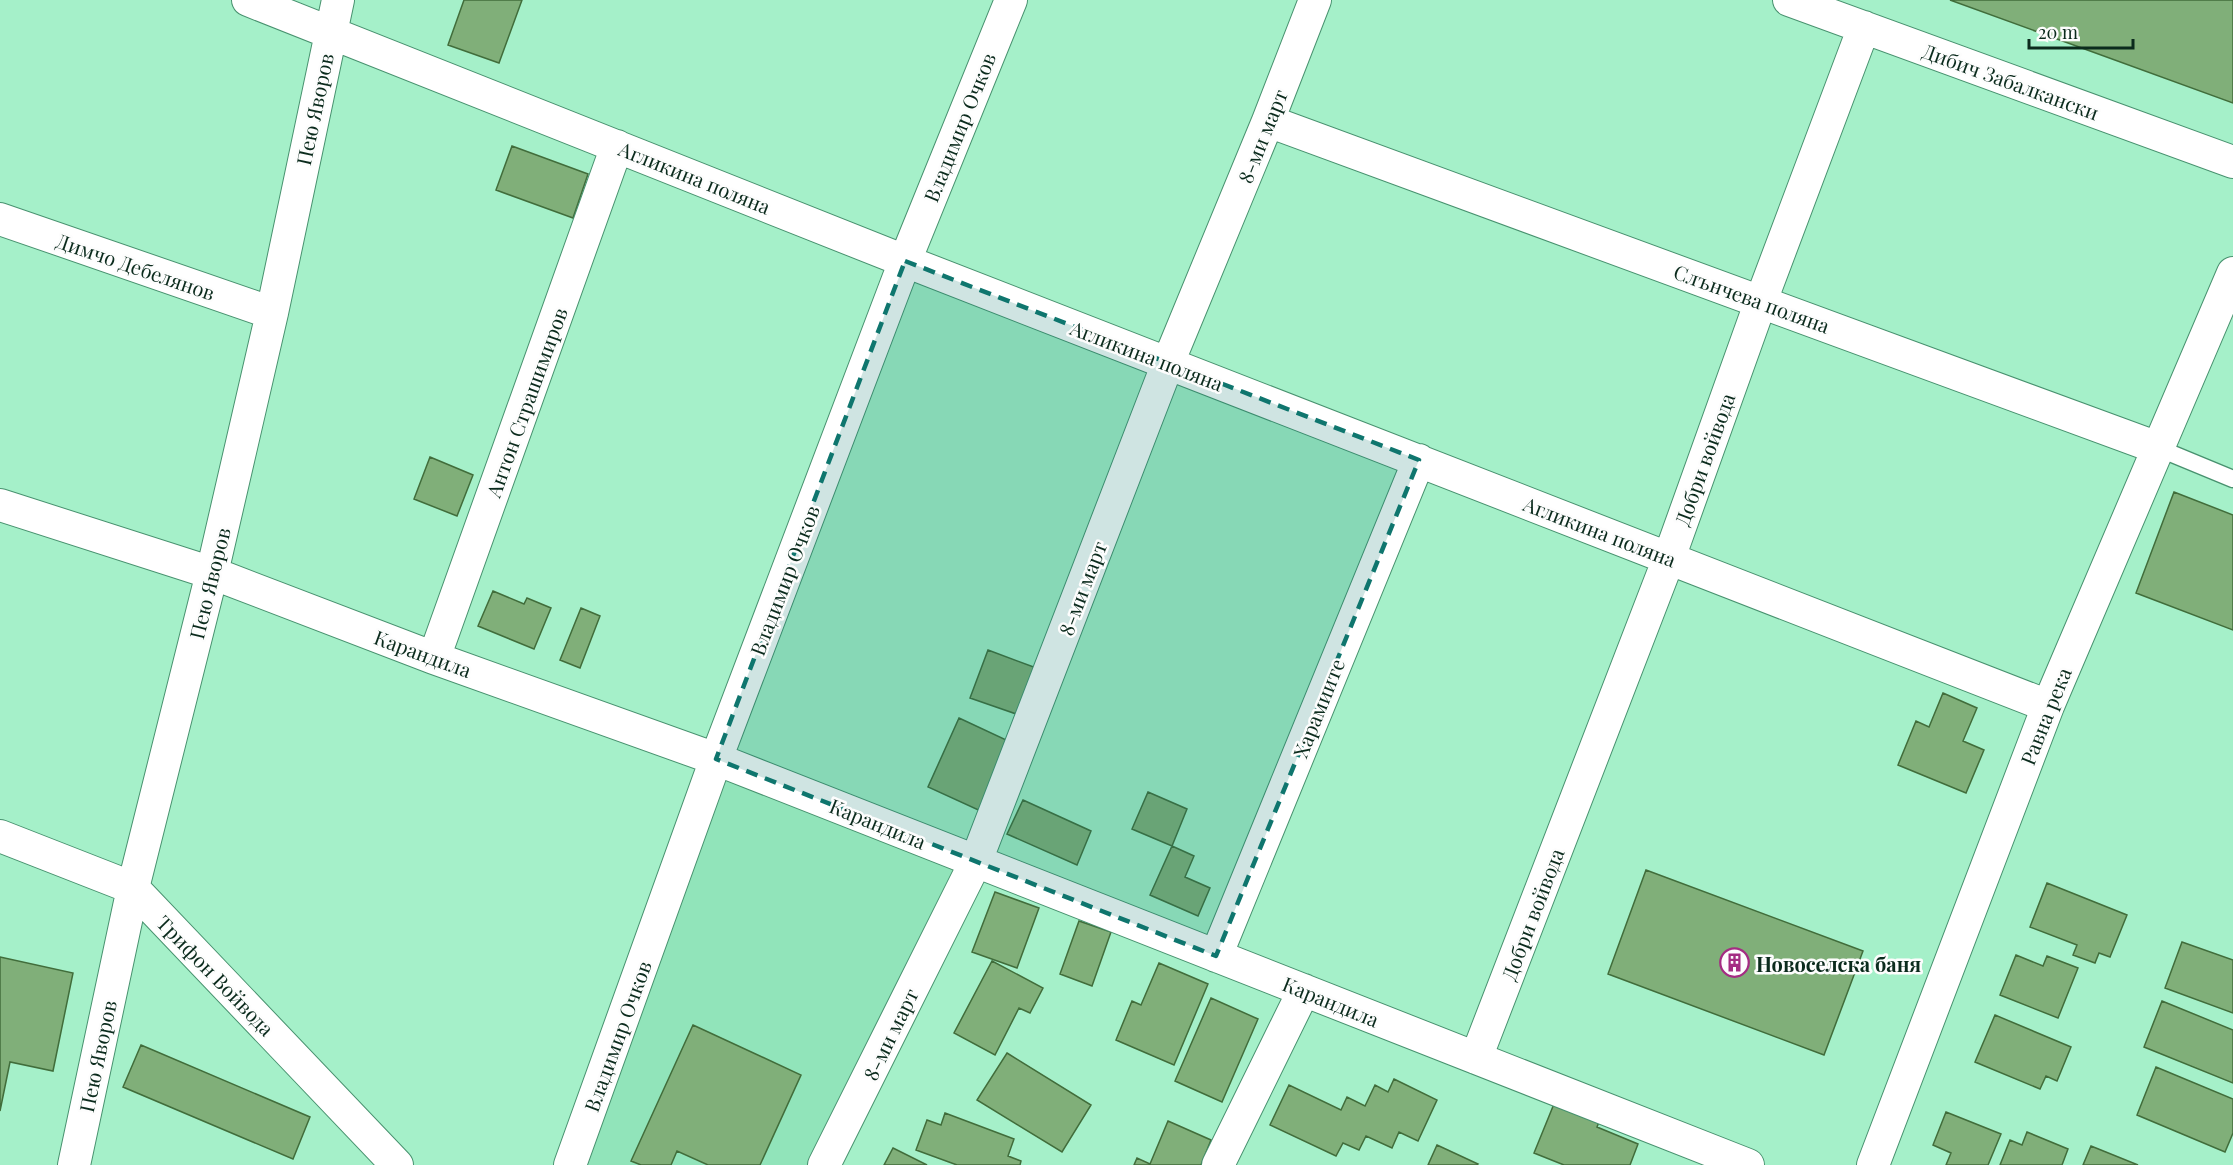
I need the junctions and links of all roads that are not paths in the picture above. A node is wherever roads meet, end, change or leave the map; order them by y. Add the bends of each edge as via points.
1 (248, 0) edge
2 (338, 0) edge
3 (1011, 0) edge
4 (1315, 0) edge
5 (1789, 0) edge
6 (1864, 27) junction
7 (330, 33) junction
8 (1269, 121) junction
9 (617, 146) junction
10 (2233, 162) edge
11 (0, 219) edge
12 (904, 261) junction
13 (2233, 273) edge
14 (1761, 301) junction
15 (272, 313) junction
16 (1168, 363) junction
17 (2158, 448) junction
18 (1419, 460) junction
19 (2233, 479) edge
20 (0, 505) edge
21 (1669, 558) junction
22 (212, 573) junction
23 (434, 658) junction
24 (2048, 705) junction
25 (716, 759) junction
26 (0, 836) edge
27 (976, 861) junction
28 (133, 888) junction
29 (1216, 956) junction
30 (1304, 990) junction
31 (1476, 1058) junction
32 (74, 1165) edge
33 (397, 1165) edge
34 (570, 1165) edge
35 (824, 1165) edge
36 (1218, 1165) edge
37 (1748, 1165) edge
38 (1873, 1165) edge

1 - 7 street, Агликина поляна
2 - 7 street, Пею Яворов
3 - 12 street, Владимир Очков
4 - 8 street, 8-ми март
5 - 6 street, Дибич Забалкански
6 - 10 street, Дибич Забалкански
6 - 14 street, Добри войвода
7 - 9 street, Агликина поляна
7 - 15 street, Пею Яворов
8 - 14 street, Слънчева поляна
8 - 16 street, 8-ми март
9 - 12 street, Агликина поляна
9 - 23 street, Антон Страшимиров
11 - 15 street, Димчо Дебелянов
12 - 16 street, Агликина поляна
12 - 25 street, Владимир Очков
13 - 17 street, Равна река
14 - 17 street, Слънчева поляна
14 - 21 street, Добри войвода
15 - 22 street, Пею Яворов
16 - 18 street, Агликина поляна
16 - 27 street, 8-ми март
17 - 19 lane, Слънчева поляна
17 - 24 street, Равна река
18 - 21 street, Агликина поляна
18 - 29 street, Харамиите
20 - 22 street, Карандила
21 - 24 street, Агликина поляна
21 - 31 street, Добри войвода
22 - 23 street, Карандила
22 - 28 street, Пею Яворов
23 - 25 street, Карандила
24 - 38 street, Равна река
25 - 27 street, Карандила
25 - 34 street, Владимир Очков
26 - 28 street, Трифон Войвода
27 - 29 street, Карандила
27 - 35 street, 8-ми март
28 - 32 street, Пею Яворов
28 - 33 street, Трифон Войвода
29 - 30 street, Карандила
30 - 31 street, Карандила
30 - 36 street
31 - 37 street, Карандила

